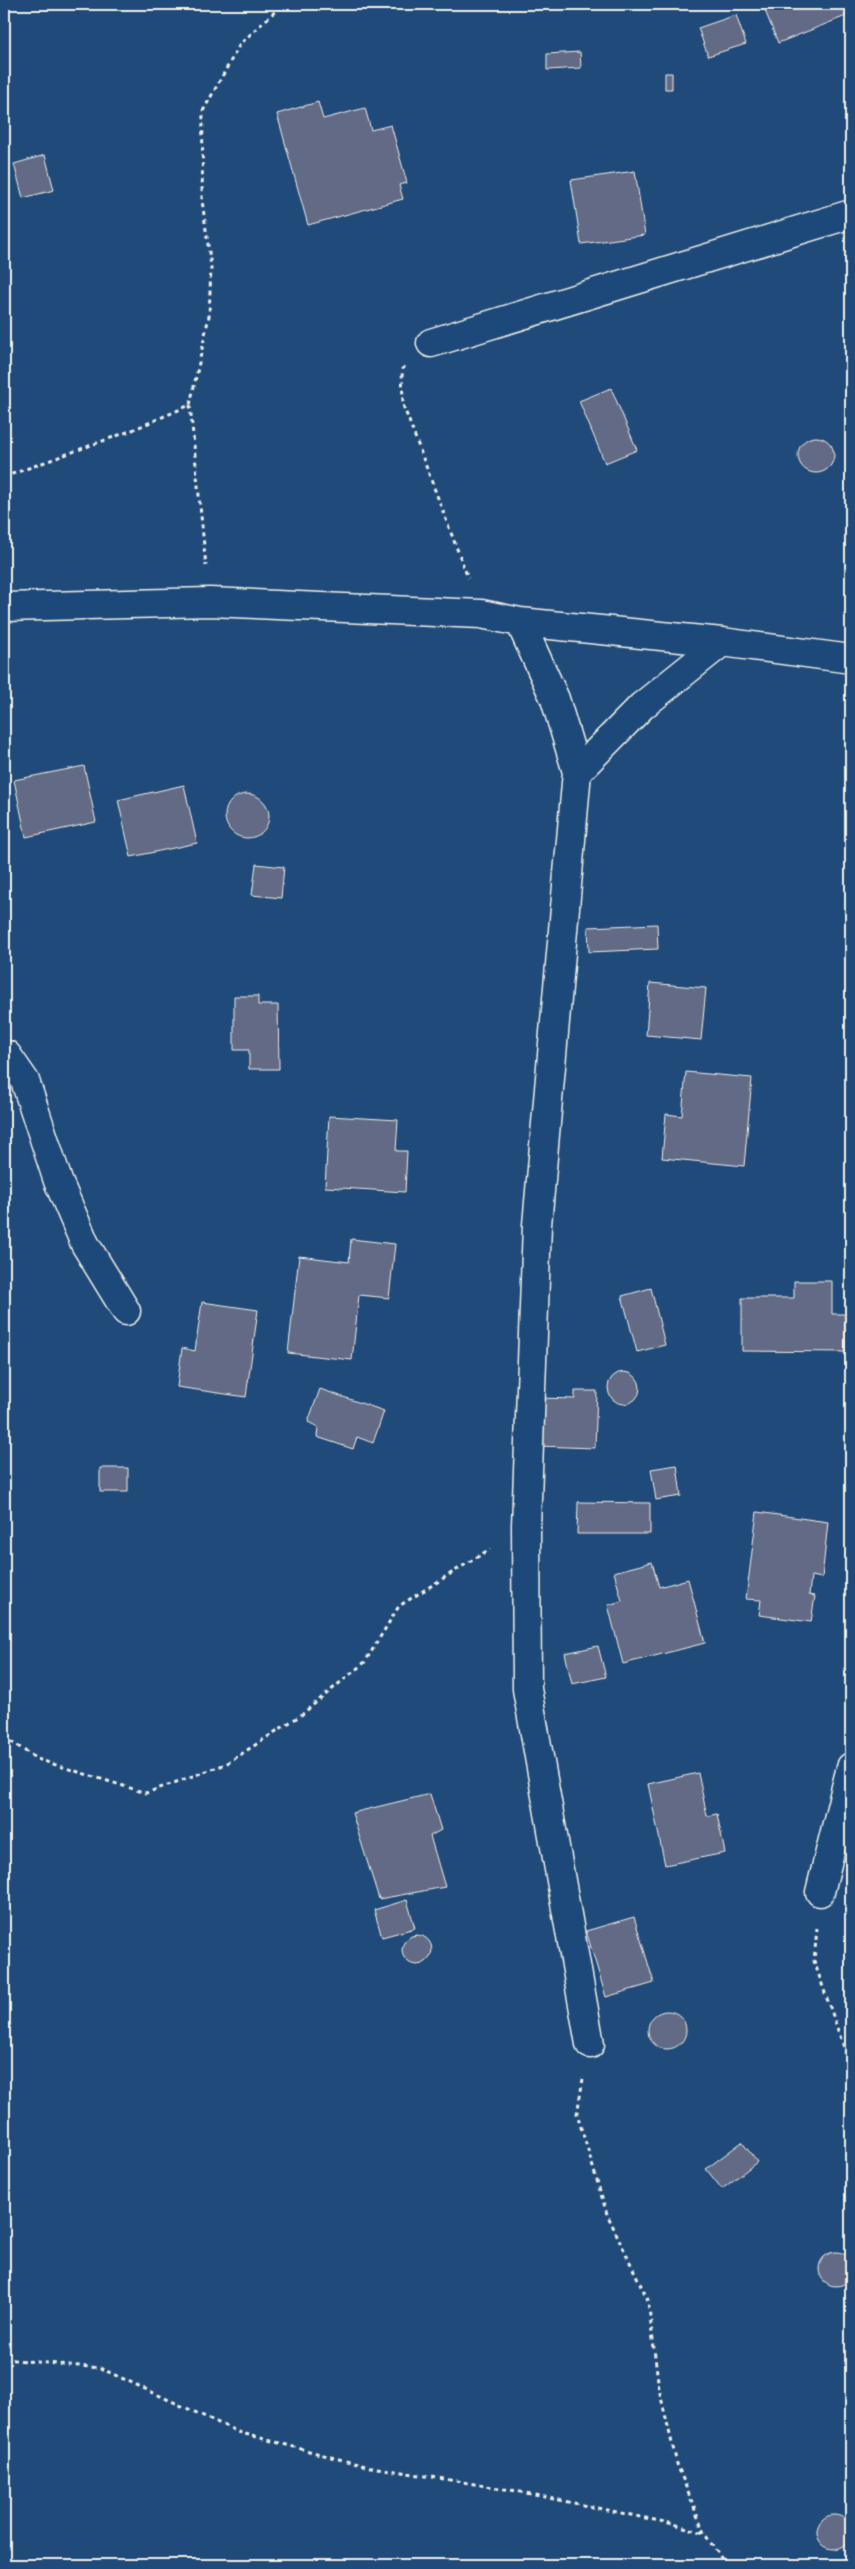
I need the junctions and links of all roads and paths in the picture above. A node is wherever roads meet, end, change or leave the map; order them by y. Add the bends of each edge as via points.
1 (283, 4) edge
2 (851, 214) edge
3 (431, 343) joint
4 (190, 404) junction
5 (4, 477) edge
6 (210, 602) junction
7 (4, 607) edge
8 (481, 614) junction
9 (520, 622) junction
10 (722, 642) junction
11 (851, 659) edge
12 (577, 772) junction
13 (4, 1055) edge
14 (126, 1312) dead end
15 (526, 1526) junction
16 (4, 1737) edge
17 (851, 1767) edge
18 (820, 1892) joint
19 (590, 2044) joint
20 (851, 2068) edge
21 (4, 2359) edge
22 (704, 2533) junction
23 (726, 2565) edge

1 - 4 path via 240,44 203,111 202,200 211,268 209,316
2 - 3 street
3 - 8 path via 402,369 403,405
4 - 5 path via 130,431
4 - 6 path
6 - 7 street
6 - 8 street
8 - 9 street
9 - 10 street
9 - 12 street via 555,698
10 - 11 street
10 - 12 street via 642,706
12 - 15 street via 537,1224
13 - 14 street via 25,1081 58,1181 85,1244
15 - 16 path via 400,1606 364,1662 301,1715 226,1764 146,1793 37,1759
15 - 19 street via 527,1689
17 - 18 street
18 - 20 path via 814,1961
19 - 22 path via 577,2114 607,2214 648,2300 659,2389 677,2464
21 - 22 path via 100,2368 238,2432 365,2466 520,2492
22 - 23 path

